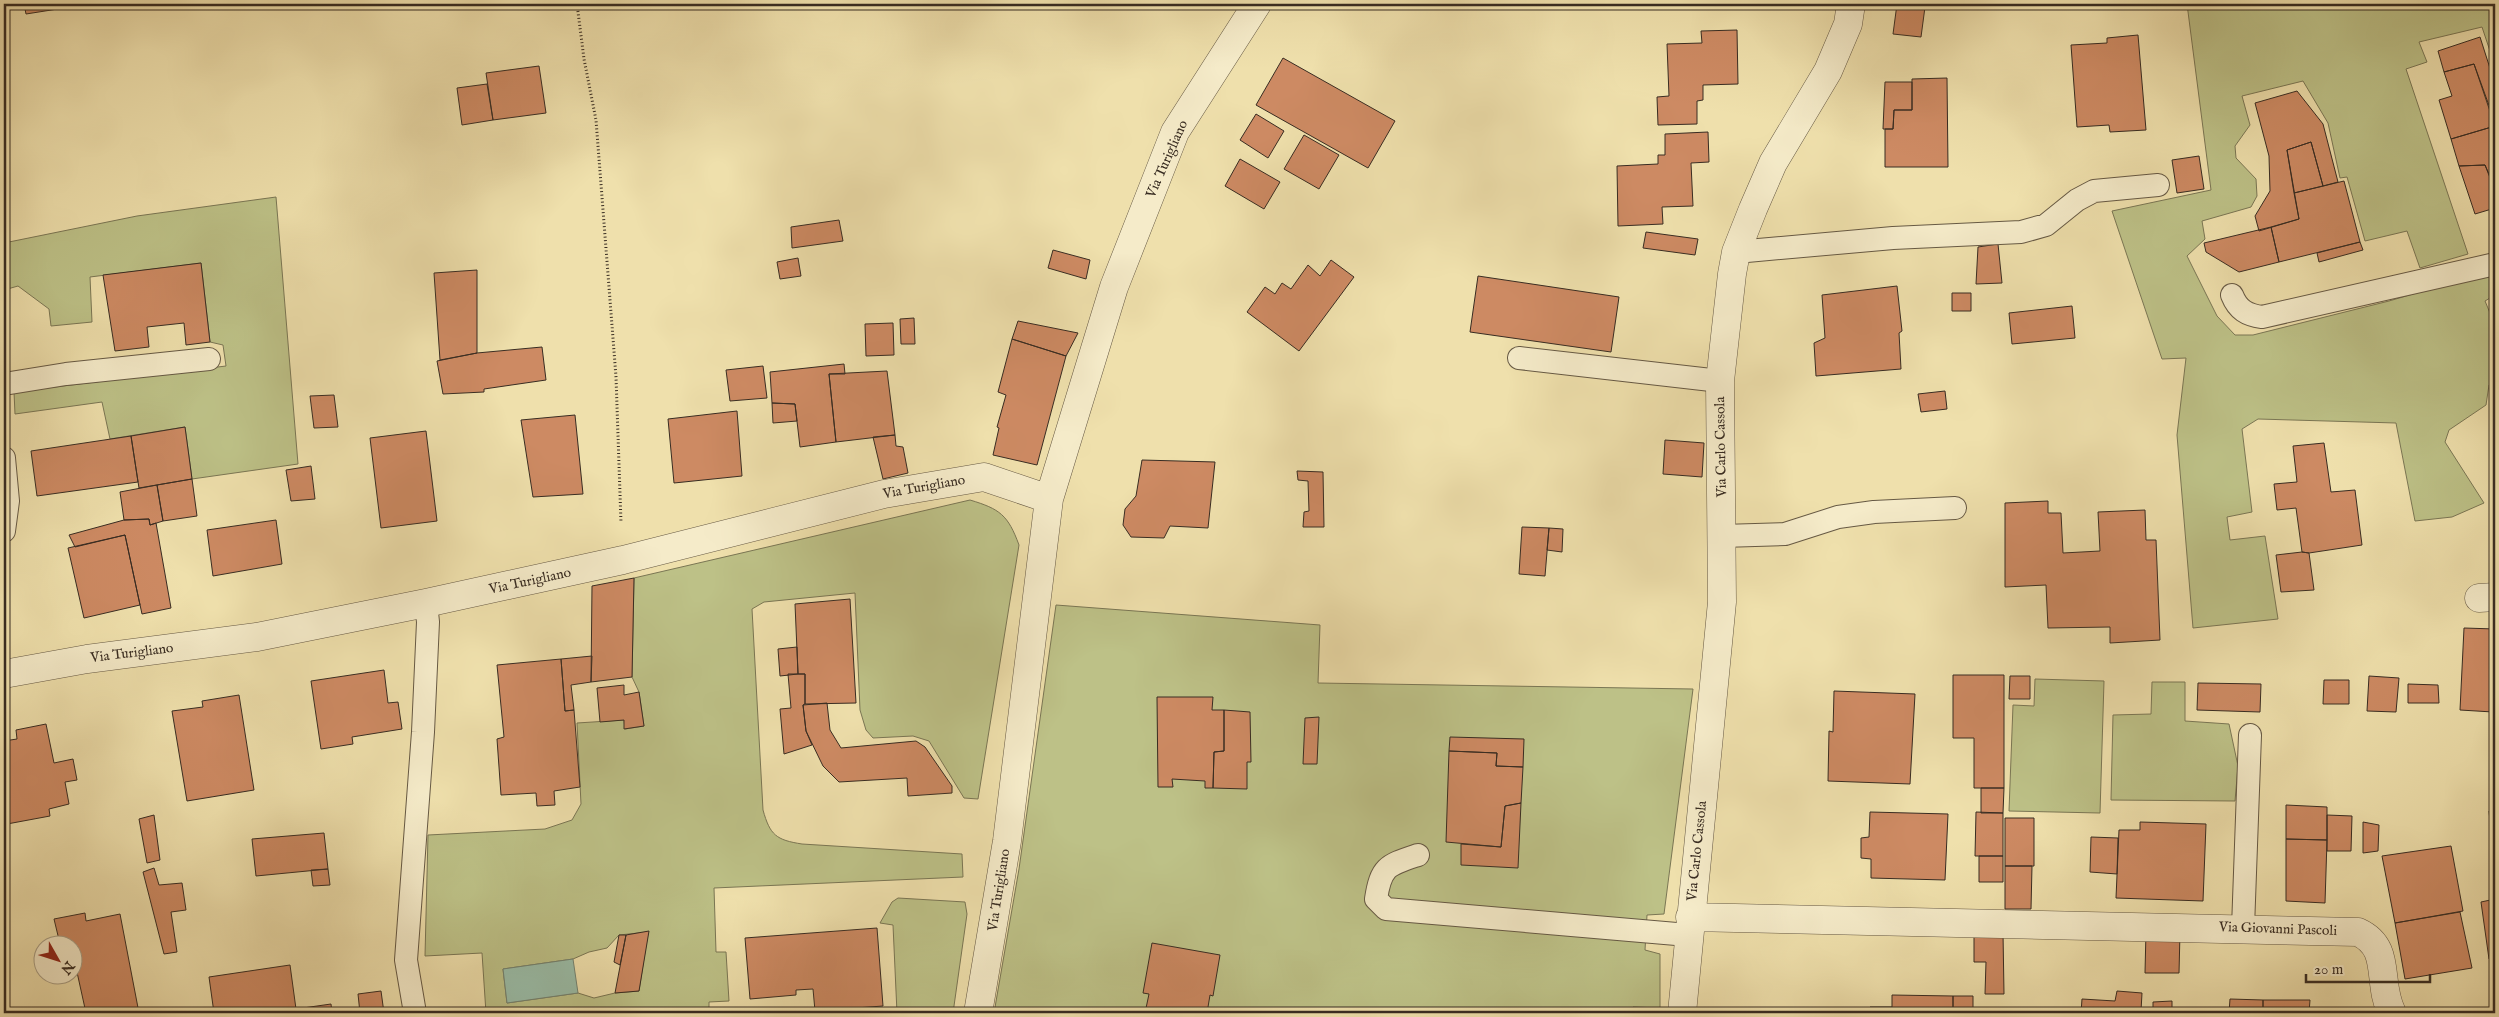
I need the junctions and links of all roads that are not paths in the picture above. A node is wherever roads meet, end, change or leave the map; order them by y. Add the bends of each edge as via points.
1 (1257, 4) edge
2 (1851, 4) edge
3 (2158, 185) dead end
4 (1736, 252) junction
5 (2495, 264) edge
6 (2232, 295) dead end
7 (1518, 358) dead end
8 (209, 359) dead end
9 (1720, 381) junction
10 (4, 384) edge
11 (4, 458) edge
12 (1049, 499) junction
13 (1955, 508) dead end
14 (4, 531) edge
15 (1722, 536) junction
16 (426, 603) junction
17 (4, 674) edge
18 (2250, 735) dead end
19 (1418, 855) dead end
20 (2104, 925) joint
21 (1689, 926) junction
22 (2243, 928) junction
23 (415, 1013) edge
24 (978, 1013) edge
25 (1682, 1013) edge
26 (2392, 1013) edge

1 - 12 street, Via Turigliano via 1176,132 1114,287
2 - 4 street, Via Carlo Cassola via 1848,24 1828,71 1773,163
3 - 4 lane via 2094,191 2046,225 2021,232 1893,238
4 - 9 street, Via Carlo Cassola
5 - 6 lane via 2262,317 2247,314 2235,304
7 - 9 lane
8 - 10 lane
9 - 15 street, Via Carlo Cassola
11 - 14 lane via 8,501
12 - 16 street, Via Turigliano via 984,477 884,494 622,560
12 - 24 street, Via Turigliano via 1007,841
13 - 15 lane via 1874,512 1838,517 1785,534
15 - 21 street, Via Carlo Cassola via 1722,602
16 - 17 street, Via Turigliano via 257,637 87,659
16 - 23 lane via 423,732 406,960
18 - 22 lane
19 - 21 lane via 1391,864 1378,882 1376,899 1386,909
20 - 21 street, Via Carlo Cassola
20 - 22 street, Via Giovanni Pascoli
21 - 25 street, Via Carlo Cassola
22 - 26 street, Via Giovanni Pascoli via 2358,932 2371,938 2379,950 2385,1001

